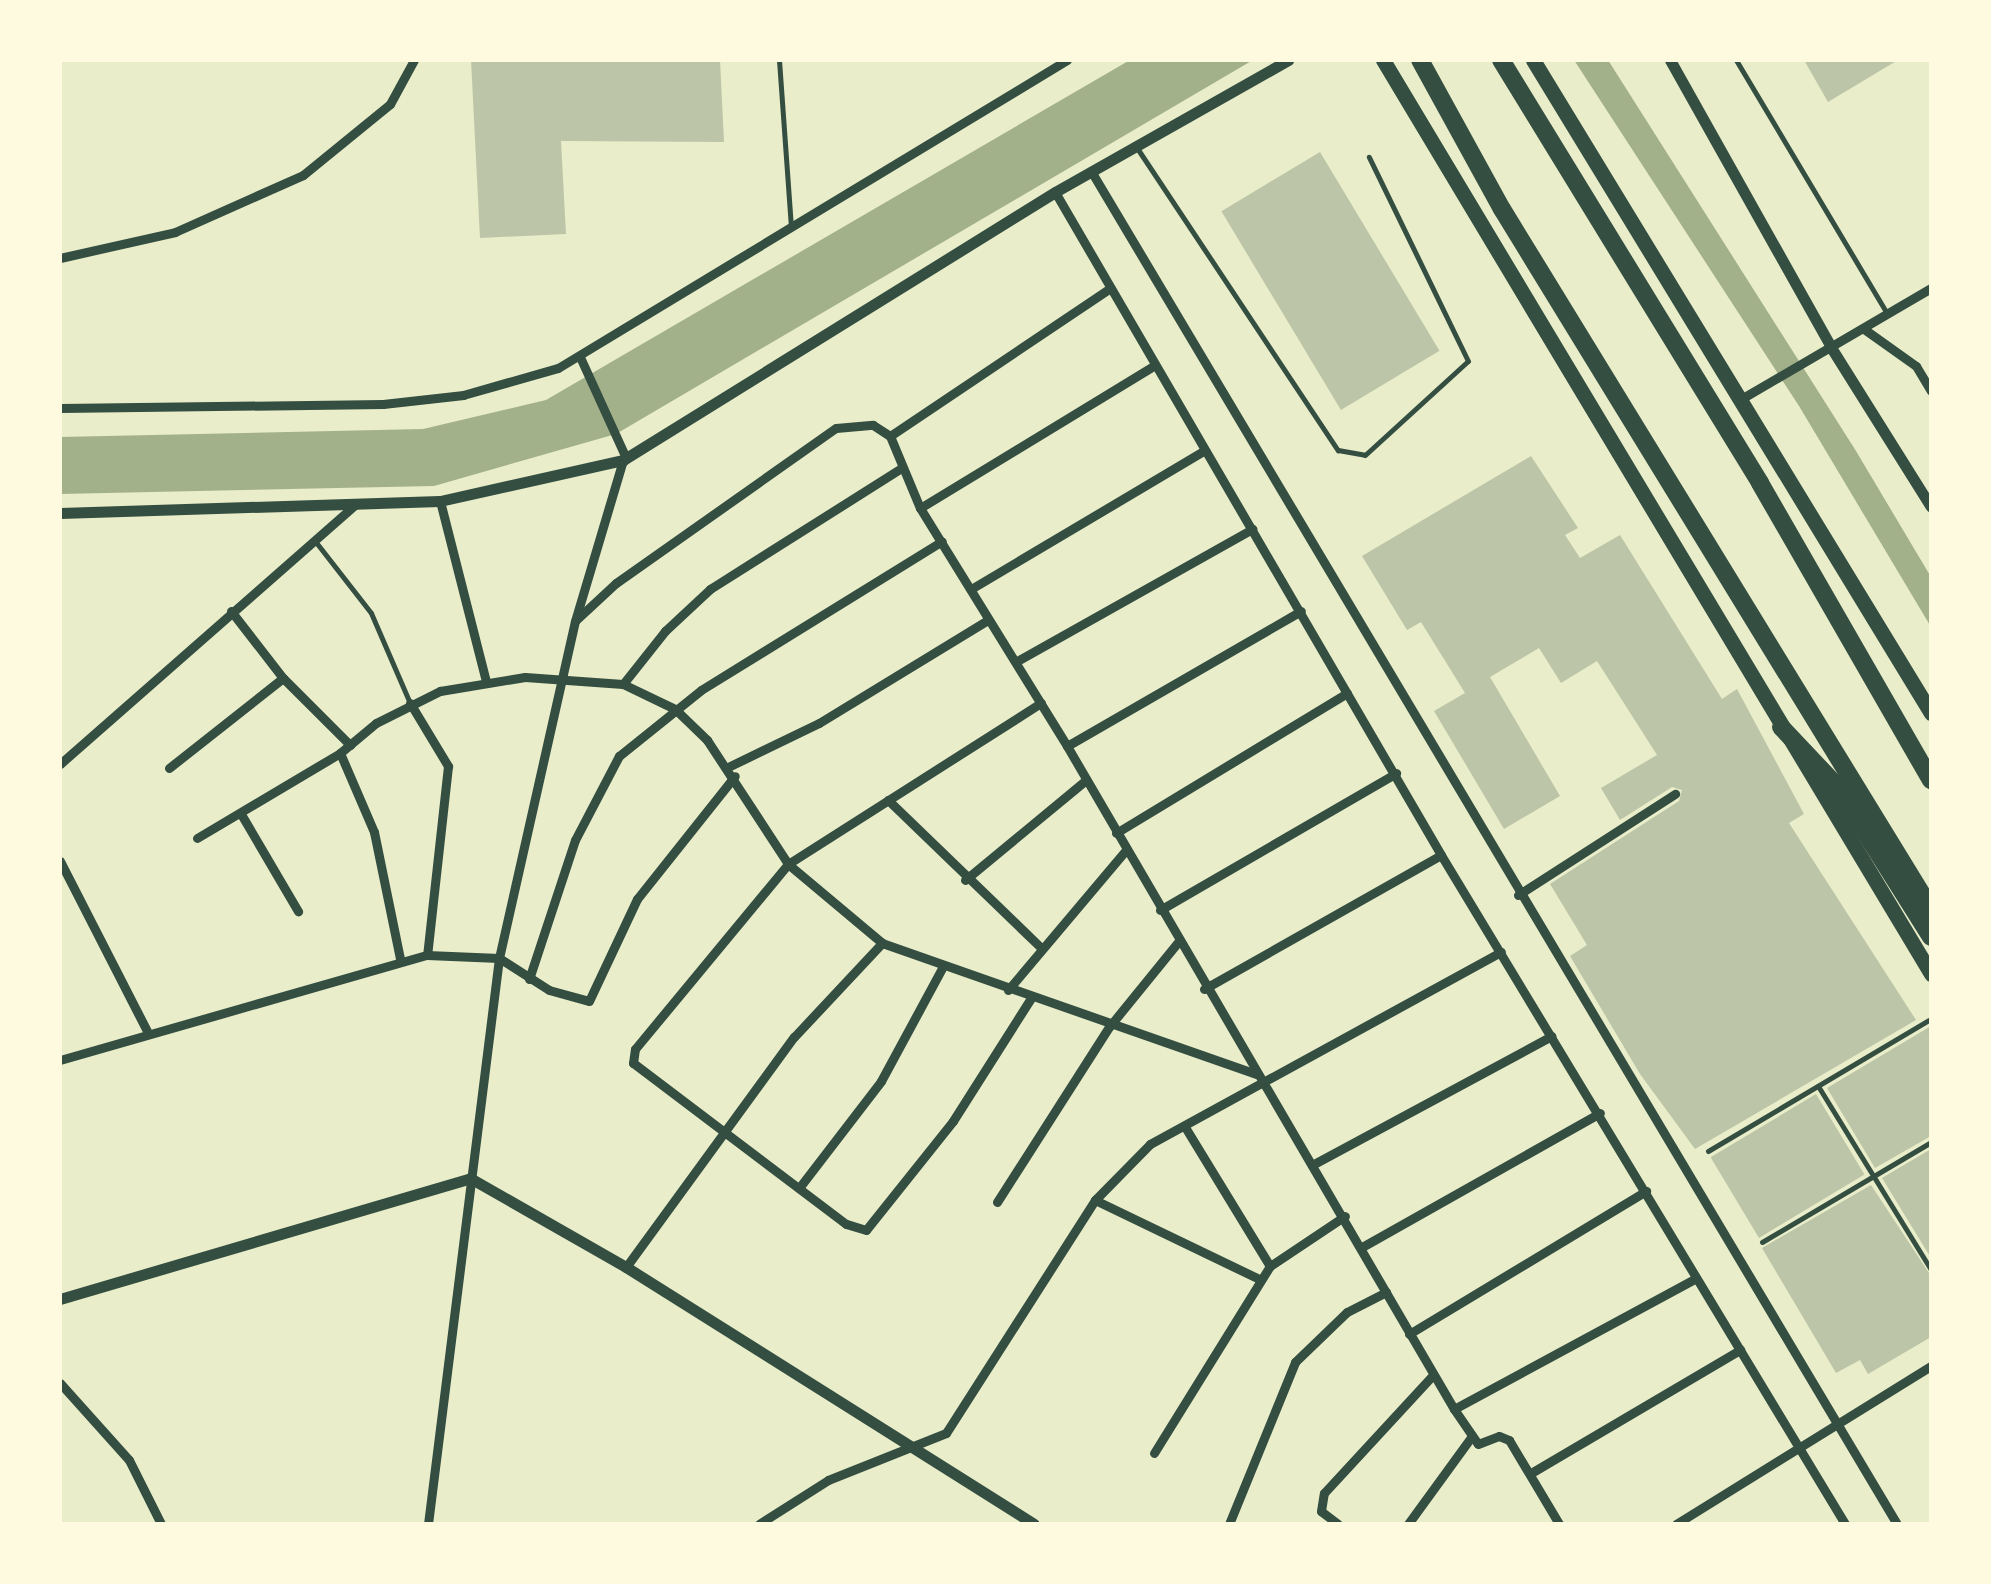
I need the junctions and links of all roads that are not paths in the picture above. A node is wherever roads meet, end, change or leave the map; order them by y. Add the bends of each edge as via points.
1 (414, 60) edge
2 (778, 60) edge
3 (1067, 60) edge
4 (1288, 60) edge
5 (1383, 60) edge
6 (1420, 60) edge
7 (1501, 60) edge
8 (1533, 60) edge
9 (1670, 60) edge
10 (1736, 60) edge
11 (1135, 146) junction
12 (1369, 157) dead end
13 (1091, 171) junction
14 (1055, 192) junction
15 (791, 230) junction
16 (60, 258) edge
17 (1110, 288) junction
18 (1931, 288) edge
19 (1887, 315) junction
20 (1864, 329) junction
21 (1832, 349) junction
22 (580, 358) junction
23 (1152, 367) junction
24 (1931, 391) edge
25 (1741, 399) junction
26 (60, 408) edge
27 (890, 436) junction
28 (1203, 451) junction
29 (624, 459) junction
30 (900, 470) junction
31 (440, 502) junction
32 (354, 506) junction
33 (1931, 507) edge
34 (920, 508) junction
35 (60, 513) edge
36 (1252, 529) junction
37 (942, 540) junction
38 (315, 541) junction
39 (971, 589) junction
40 (231, 611) junction
41 (1301, 611) junction
42 (988, 620) junction
43 (575, 621) junction
44 (1017, 661) junction
45 (562, 677) junction
46 (283, 678) junction
47 (486, 681) junction
48 (623, 684) junction
49 (1347, 692) junction
50 (410, 703) junction
51 (1041, 703) junction
52 (676, 709) junction
53 (1931, 713) edge
54 (1781, 727) junction
55 (350, 745) junction
56 (1067, 746) junction
57 (340, 753) junction
58 (60, 764) edge
59 (169, 768) dead end
60 (731, 772) junction
61 (1396, 774) junction
62 (1086, 780) junction
63 (1931, 780) edge
64 (1675, 794) dead end
65 (888, 800) junction
66 (240, 814) junction
67 (1116, 833) junction
68 (197, 838) dead end
69 (1125, 850) junction
70 (1442, 855) junction
71 (60, 860) edge
72 (788, 864) junction
73 (965, 880) junction
74 (1518, 895) junction
75 (1931, 908) edge
76 (1160, 910) junction
77 (298, 911) dead end
78 (1931, 937) edge
79 (882, 942) junction
80 (1178, 942) junction
81 (1039, 946) junction
82 (1501, 952) junction
83 (427, 955) junction
84 (499, 958) junction
85 (400, 959) junction
86 (942, 968) junction
87 (1931, 974) edge
88 (529, 978) junction
89 (1204, 989) junction
90 (1008, 990) junction
91 (1031, 998) junction
92 (1929, 1020) edge
93 (1109, 1027) junction
94 (148, 1033) junction
95 (1552, 1036) junction
96 (60, 1060) edge
97 (1260, 1079) junction
98 (1818, 1086) junction
99 (1600, 1113) junction
100 (1185, 1127) junction
101 (723, 1131) junction
102 (1931, 1142) edge
103 (1708, 1151) dead end
104 (1312, 1164) junction
105 (1873, 1176) junction
106 (470, 1178) junction
107 (799, 1188) junction
108 (1646, 1191) junction
109 (1095, 1200) junction
110 (997, 1202) dead end
111 (1344, 1216) junction
112 (1762, 1242) dead end
113 (1362, 1247) junction
114 (1270, 1266) junction
115 (626, 1267) junction
116 (1931, 1270) edge
117 (1696, 1278) junction
118 (1261, 1280) junction
119 (1386, 1292) junction
120 (60, 1299) edge
121 (1409, 1334) junction
122 (1740, 1350) junction
123 (1931, 1366) edge
124 (1434, 1374) junction
125 (60, 1383) edge
126 (1454, 1409) junction
127 (1832, 1423) junction
128 (1472, 1436) junction
129 (1796, 1444) junction
130 (914, 1448) junction
131 (1154, 1452) dead end
132 (1531, 1473) junction
133 (161, 1524) edge
134 (428, 1524) edge
135 (759, 1524) edge
136 (1034, 1524) edge
137 (1230, 1524) edge
138 (1338, 1524) edge
139 (1408, 1524) edge
140 (1559, 1524) edge
141 (1676, 1524) edge
142 (1844, 1524) edge
143 (1896, 1524) edge

1 - 16 street via 390,104 303,175 174,232
2 - 15 lane
3 - 15 street
4 - 11 street
5 - 54 highway
6 - 75 highway via 1502,209
7 - 63 highway via 1760,483
8 - 25 highway
9 - 21 street
10 - 19 lane
11 - 12 lane via 1338,450 1366,455 1468,362
11 - 13 street
13 - 14 street
13 - 74 street
14 - 17 street
14 - 29 street
15 - 22 street
17 - 23 street
17 - 27 street
18 - 19 street
19 - 20 street
20 - 21 street
20 - 24 street via 1916,366
21 - 25 street
21 - 33 street
22 - 26 street via 516,382 383,404
22 - 29 street
23 - 28 street
23 - 34 street
25 - 53 highway
27 - 30 street
27 - 43 street via 873,425 836,428 616,582
28 - 36 street
28 - 39 street
29 - 31 street
29 - 43 street
30 - 34 street
30 - 48 street via 710,589
31 - 32 street
31 - 47 street
32 - 35 street
32 - 38 street
34 - 37 street
36 - 41 street
36 - 44 street
37 - 39 street
37 - 52 street
38 - 40 street
38 - 50 lane via 371,613
39 - 42 street
40 - 46 street
40 - 58 street
41 - 49 street
41 - 56 street
42 - 44 street
42 - 60 street
43 - 45 street
44 - 51 street
45 - 47 street
45 - 48 street
45 - 84 street
46 - 55 street
46 - 59 street
47 - 50 street
48 - 52 street
49 - 61 street
49 - 67 street
50 - 55 street
50 - 83 street via 448,766
51 - 56 street
51 - 65 street
52 - 60 street
52 - 88 street via 619,756 596,790
54 - 78 highway via 1834,783
54 - 87 highway
55 - 57 street
56 - 62 street
57 - 66 street
57 - 85 street via 374,832
60 - 72 street
60 - 88 street via 637,899 589,1001 566,998
61 - 70 street
61 - 76 street
62 - 67 street
62 - 73 street
64 - 74 street
65 - 72 street
65 - 73 street
66 - 68 street
66 - 77 street
67 - 69 street
69 - 76 street
69 - 81 street
70 - 82 street
70 - 89 street
71 - 94 street
72 - 79 street
72 - 101 street via 634,1049 633,1063 654,1084
73 - 81 street
74 - 127 street
76 - 80 street
79 - 86 street
79 - 101 street via 794,1037
80 - 89 street
80 - 93 street
81 - 90 street
82 - 95 street
82 - 97 street
83 - 84 street
83 - 85 street
84 - 88 street
84 - 106 street
85 - 94 street
86 - 90 street
86 - 107 street via 880,1081
89 - 97 street
90 - 91 street
91 - 93 street
91 - 107 street via 953,1121 875,1225 846,1224
92 - 98 lane
93 - 97 street
93 - 110 street
94 - 96 street
95 - 99 street
95 - 104 street
97 - 100 street
97 - 104 street
98 - 103 lane
98 - 105 lane
99 - 108 street
99 - 113 street
100 - 109 street via 1150,1144
100 - 114 street
101 - 107 street
101 - 115 street
102 - 105 lane
104 - 111 street
105 - 112 lane
105 - 116 lane
106 - 115 street
106 - 120 street
106 - 134 street
108 - 117 street
108 - 121 street
109 - 118 street
109 - 130 street via 965,1411 946,1433
111 - 113 street
111 - 114 street
113 - 119 street
114 - 118 street
115 - 130 street
117 - 122 street
117 - 126 street
118 - 131 street
119 - 121 street
119 - 137 street via 1347,1312 1295,1362
121 - 124 street
122 - 129 street
122 - 132 street
123 - 127 street
124 - 126 street
124 - 138 street via 1324,1494 1321,1511
125 - 133 street via 130,1460
126 - 128 street
127 - 129 street
127 - 143 street
128 - 132 street via 1484,1445 1505,1437
128 - 139 street
129 - 141 street
129 - 142 street
130 - 135 street via 828,1480
130 - 136 street
132 - 140 street

